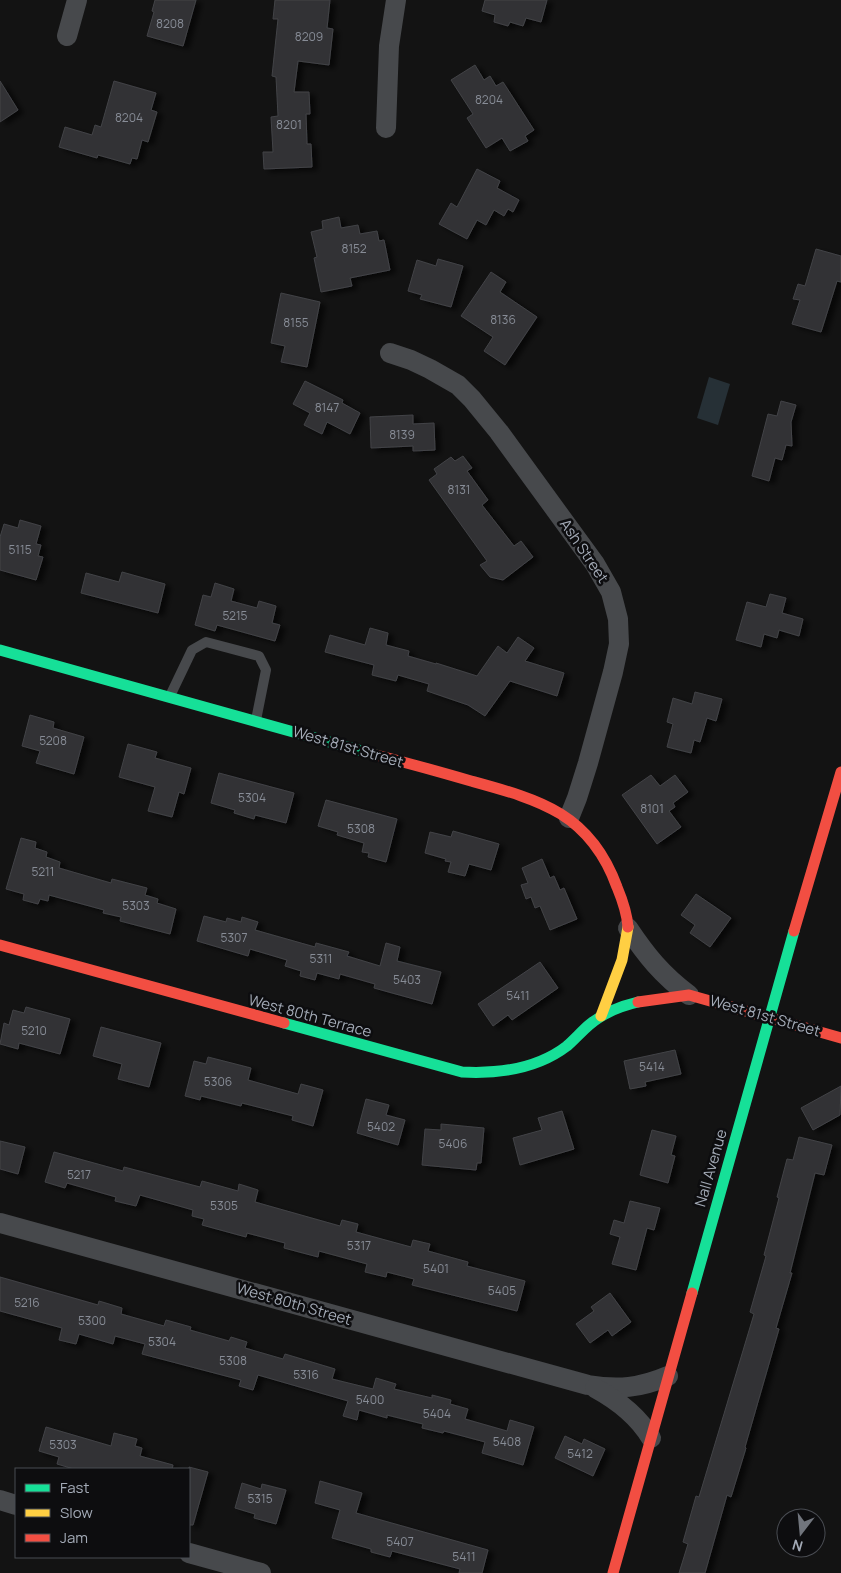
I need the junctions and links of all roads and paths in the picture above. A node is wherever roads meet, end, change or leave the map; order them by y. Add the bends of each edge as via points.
1 (77, 0) edge
2 (396, 0) edge
3 (67, 36) dead end
4 (386, 128) dead end
5 (390, 354) dead end
6 (0, 650) edge
7 (169, 697) junction
8 (256, 721) junction
9 (841, 772) edge
10 (569, 818) junction
11 (628, 928) junction
12 (0, 945) edge
13 (689, 995) junction
14 (601, 1016) junction
15 (769, 1017) junction
16 (841, 1038) edge
17 (0, 1222) edge
18 (668, 1376) junction
19 (588, 1385) junction
20 (651, 1438) junction
21 (0, 1500) edge
22 (15, 1505) edge
23 (190, 1553) edge
24 (261, 1573) edge
25 (613, 1573) edge

1 - 3 street
2 - 4 street via 389,46
5 - 10 street, Ash Street via 430,369 472,399 595,564 611,592 618,619 619,644 588,764
6 - 7 street, West 81st Street
7 - 8 street, West 81st Street
7 - 8 lane via 192,650 206,642 259,656 266,670
8 - 10 street, West 81st Street via 522,796 546,804
9 - 15 street, Nall Avenue
10 - 11 street, West 81st Street via 593,841 606,861
11 - 13 street, West 81st Street via 656,966
11 - 14 street, West 81st Street via 619,968
12 - 14 street, West 80th Terrace via 462,1072 488,1074 522,1068 551,1056
13 - 14 street, West 81st Street via 650,999
13 - 15 street, West 81st Street
15 - 16 street, West 81st Street
15 - 18 street, Nall Avenue
17 - 19 street, West 80th Street
18 - 19 street, West 80th Street via 633,1388
18 - 20 street, Nall Avenue
19 - 20 street, West 80th Street via 629,1412
20 - 25 street, Nall Avenue
21 - 22 street
23 - 24 street

